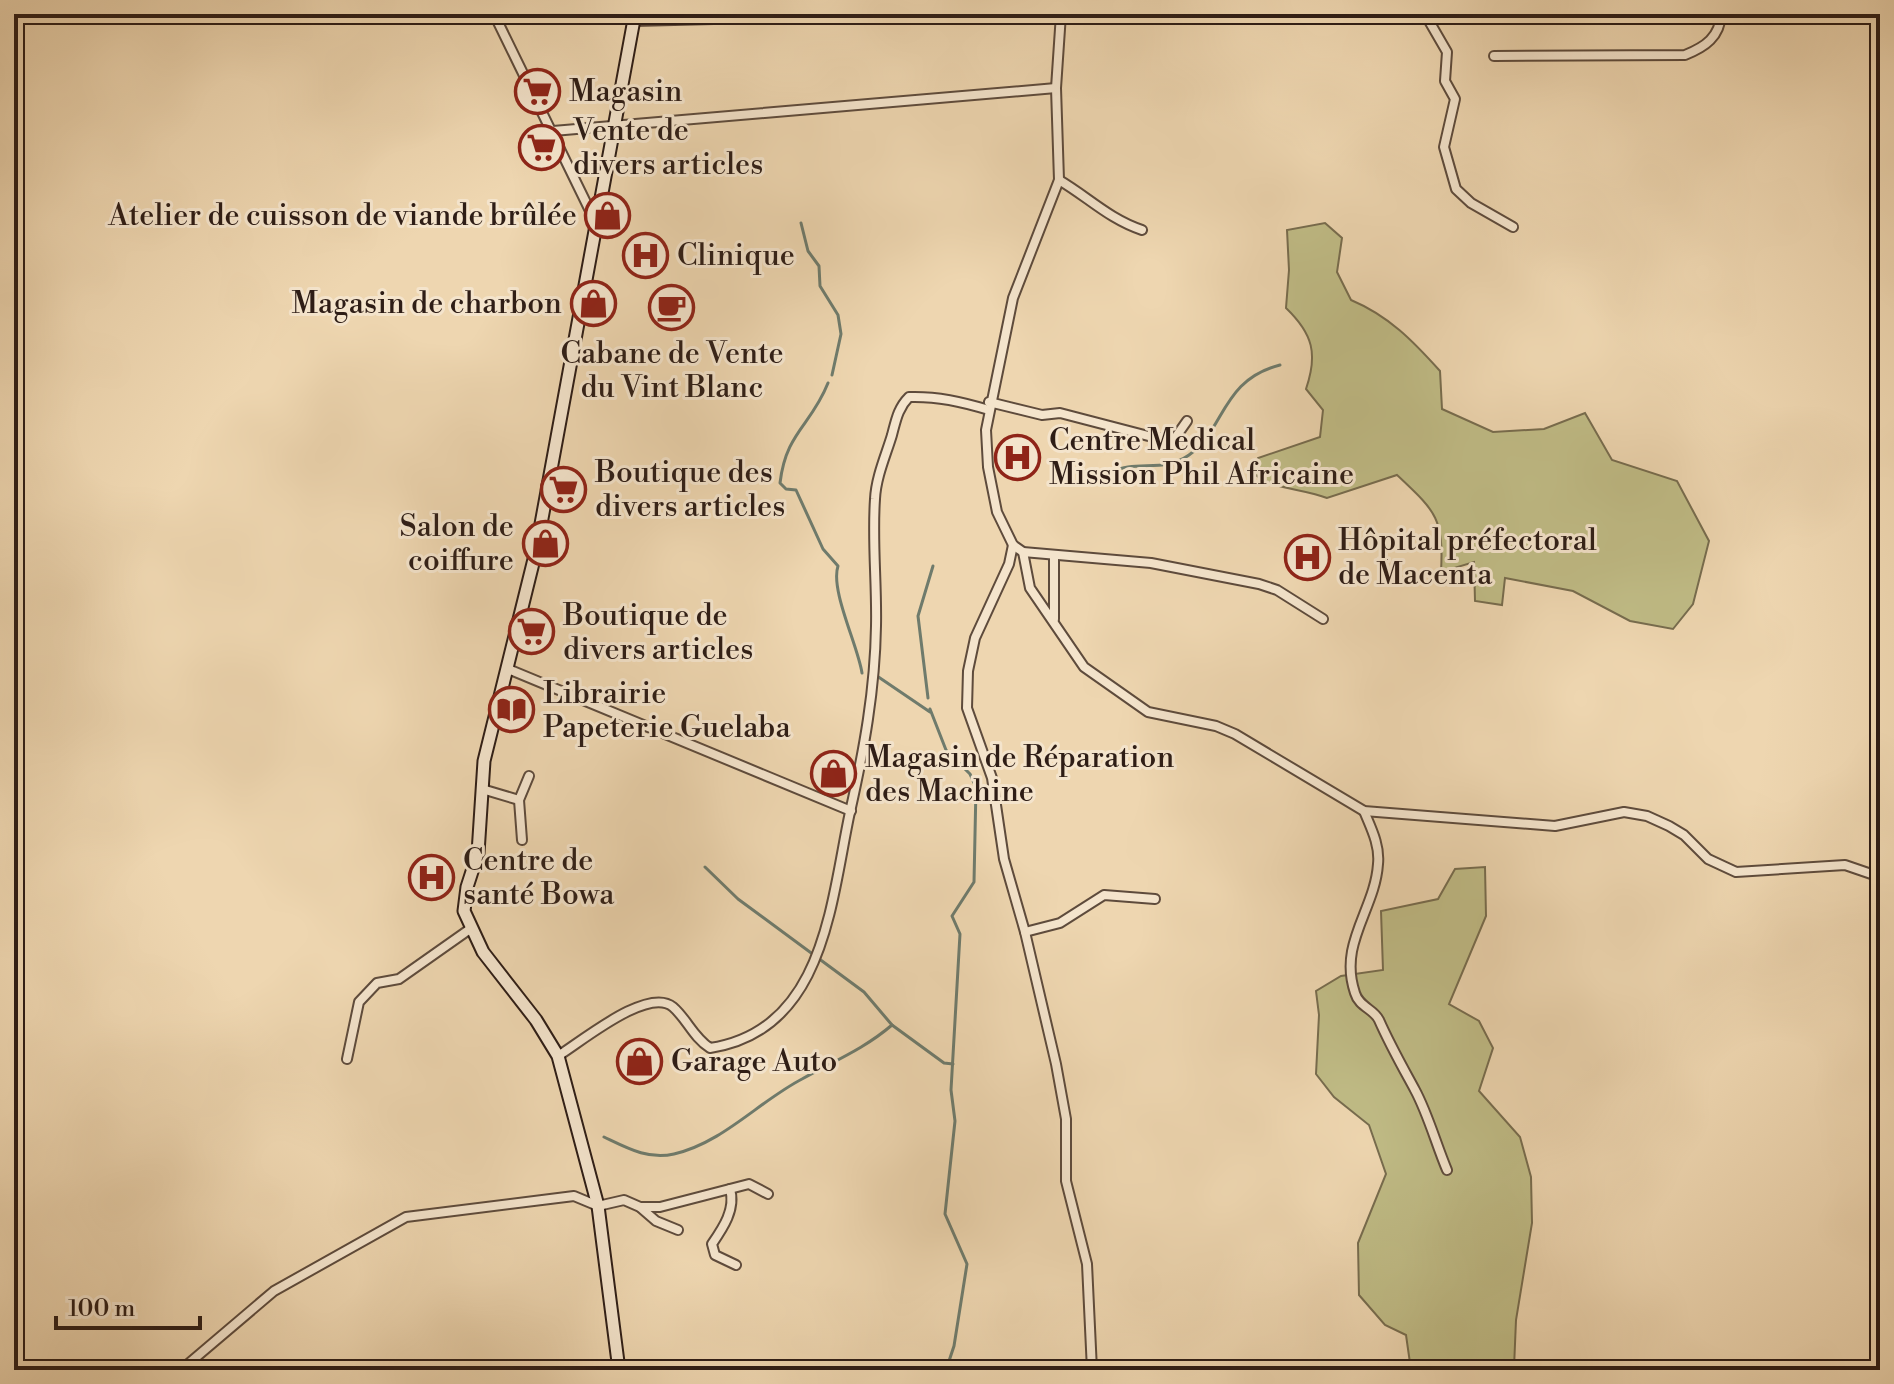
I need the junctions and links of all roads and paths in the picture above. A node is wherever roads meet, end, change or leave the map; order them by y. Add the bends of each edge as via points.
1 (494, 14) edge
2 (912, 14) edge
3 (1061, 14) edge
4 (1425, 14) edge
5 (1721, 14) edge
6 (634, 18) edge
7 (1494, 56) dead end
8 (1056, 88) junction
9 (615, 127) junction
10 (553, 131) junction
11 (1059, 180) junction
12 (595, 221) junction
13 (1513, 227) dead end
14 (1142, 230) dead end
15 (989, 406) junction
16 (1187, 421) dead end
17 (1013, 545) junction
18 (1023, 552) junction
19 (1054, 557) junction
20 (1054, 619) junction
21 (1323, 619) dead end
22 (508, 669) junction
23 (529, 776) dead end
24 (482, 789) junction
25 (519, 800) junction
26 (851, 811) junction
27 (1364, 811) junction
28 (522, 840) dead end
29 (1880, 877) edge
30 (1155, 899) dead end
31 (470, 929) junction
32 (1025, 932) junction
33 (558, 1056) junction
34 (347, 1059) dead end
35 (1447, 1170) dead end
36 (730, 1189) junction
37 (768, 1194) dead end
38 (598, 1206) junction
39 (640, 1207) junction
40 (678, 1230) dead end
41 (736, 1265) dead end
42 (181, 1370) edge
43 (619, 1370) edge
44 (1092, 1370) edge

1 - 10 street
2 - 6 street
3 - 8 street
4 - 13 street via 1447,52 1445,81 1455,99 1444,147 1456,189
5 - 7 street via 1715,35 1685,55
6 - 9 main road
8 - 9 street
8 - 11 street
9 - 10 street
9 - 12 main road
10 - 12 street
11 - 14 street via 1091,205
11 - 15 street via 1013,298
12 - 22 main road via 536,551
15 - 16 street via 1060,413 1171,439
15 - 17 street via 990,481
15 - 26 street via 924,396 909,397 898,412 875,497 871,701
17 - 18 street
17 - 32 street via 975,638 967,708 992,778 1004,859
18 - 19 street
18 - 20 street via 1030,588
19 - 20 street
19 - 21 street via 1151,563 1259,584
20 - 27 street via 1084,667 1122,696 1148,712 1235,734
22 - 24 main road via 489,736
22 - 26 street
23 - 25 street
24 - 25 street
24 - 31 main road via 478,853 464,911
25 - 28 street
26 - 33 street via 825,933 786,1009 758,1029 710,1048 664,1002 640,1004
27 - 29 street via 1555,826 1624,812 1669,826 1708,859 1736,872 1845,865
27 - 35 street via 1378,864 1354,933 1355,993 1378,1015
30 - 32 street via 1104,895 1060,923
31 - 33 main road
31 - 34 street via 399,979 377,983 359,1002
32 - 44 street via 1066,1119 1066,1181 1087,1264
33 - 38 main road
36 - 37 street via 749,1184
36 - 39 street
36 - 41 street via 733,1200 712,1244 715,1255
38 - 39 street via 624,1200
38 - 42 street via 574,1196 406,1217 274,1291
38 - 43 main road
39 - 40 street

